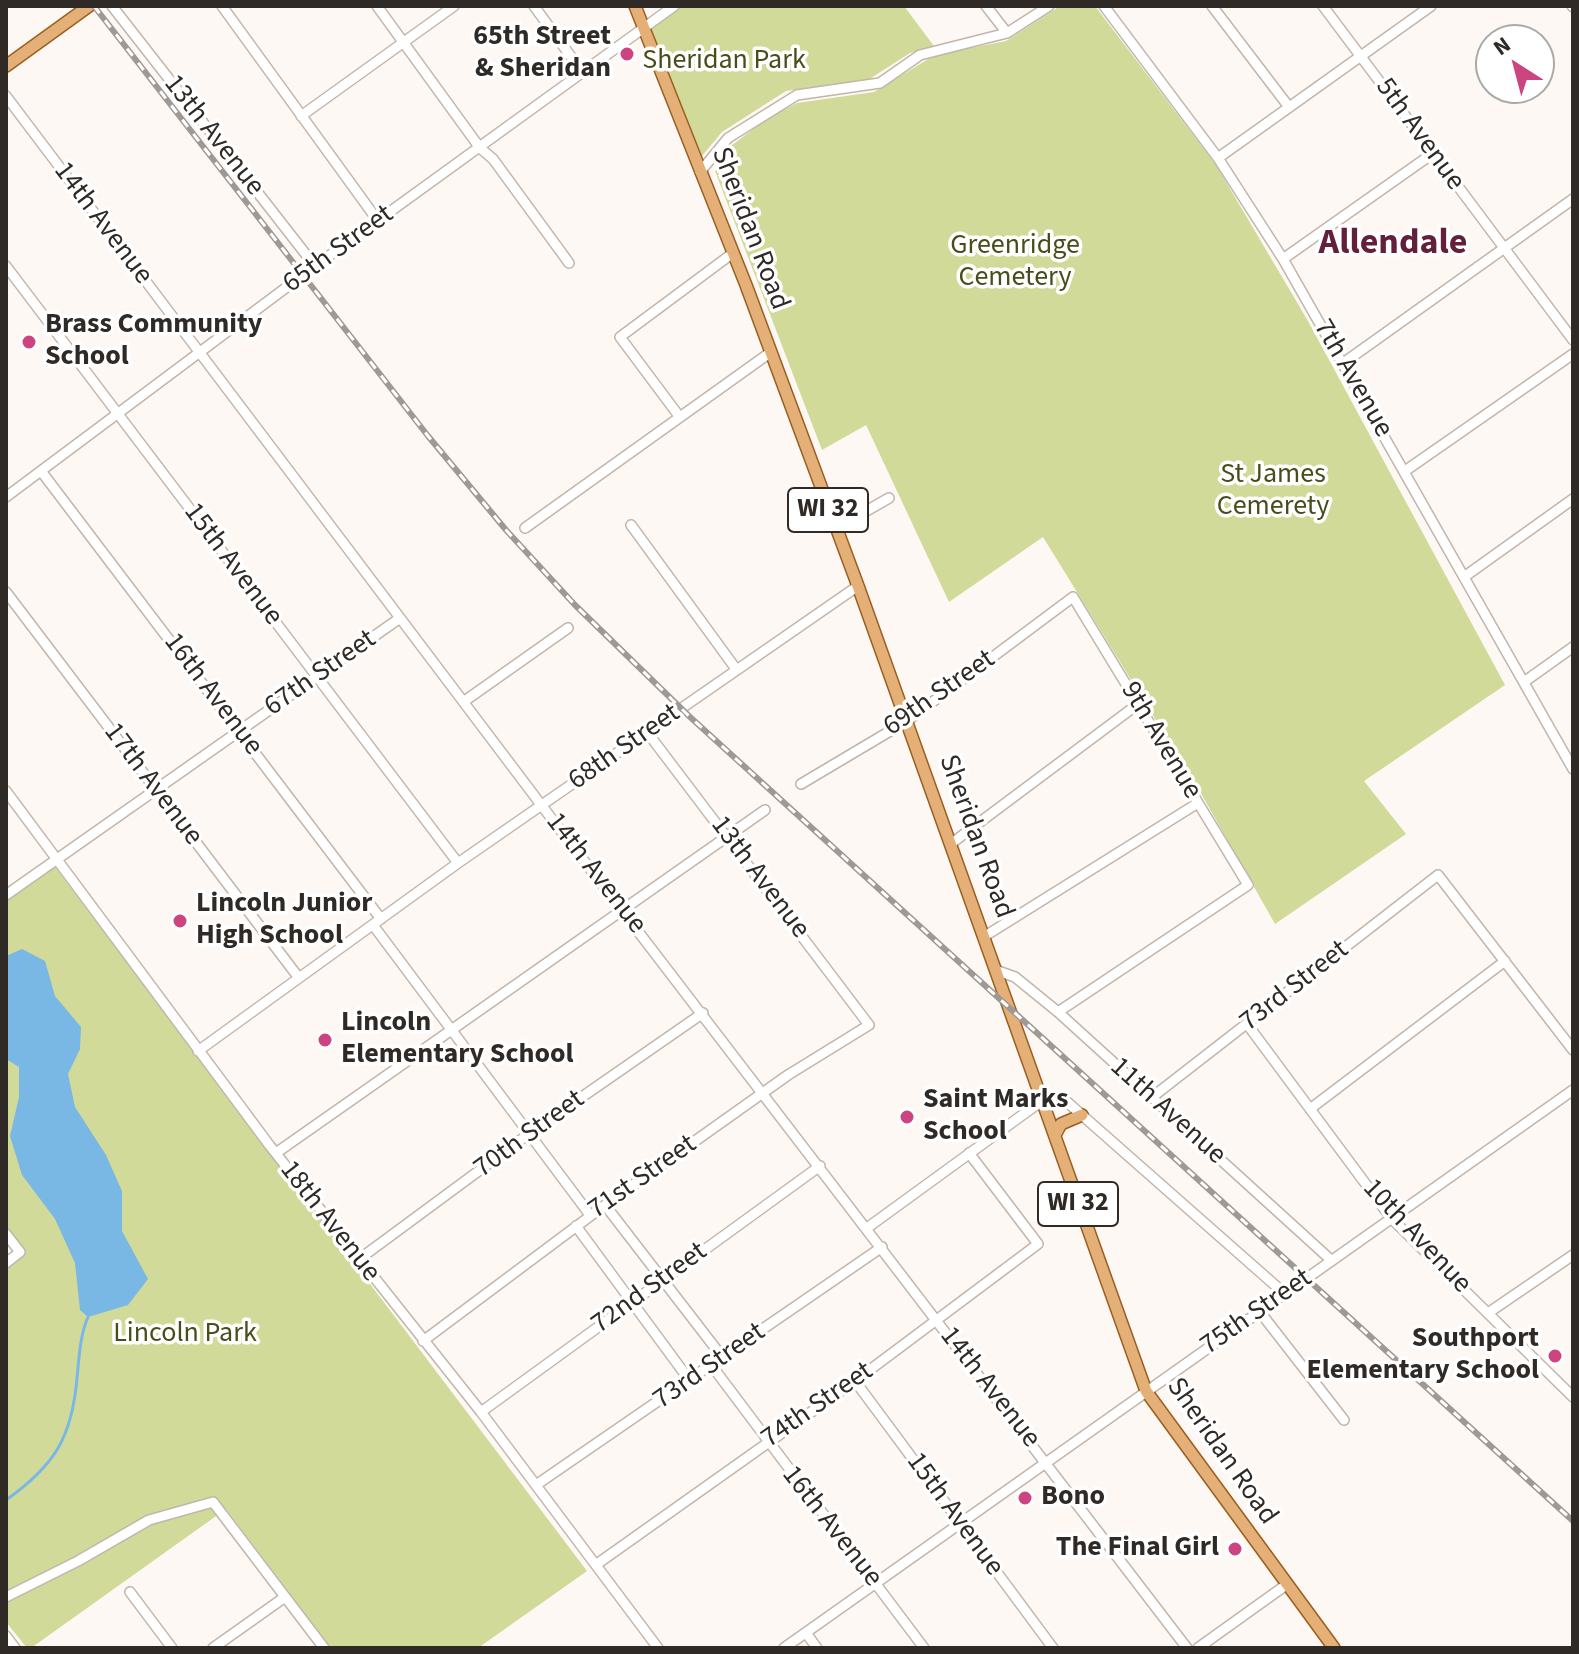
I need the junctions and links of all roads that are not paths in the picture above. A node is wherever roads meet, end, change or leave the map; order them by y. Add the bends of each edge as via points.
1 (89, 6) edge
2 (112, 6) edge
3 (222, 6) edge
4 (377, 6) edge
5 (454, 6) edge
6 (534, 6) edge
7 (635, 6) edge
8 (674, 6) edge
9 (986, 6) edge
10 (1049, 6) edge
11 (1104, 6) edge
12 (1212, 6) edge
13 (1323, 6) edge
14 (1431, 6) edge
15 (644, 29) junction
16 (1007, 33) junction
17 (404, 43) junction
18 (1360, 56) junction
19 (6, 66) edge
20 (583, 73) junction
21 (6, 96) edge
22 (1289, 107) junction
23 (301, 116) junction
24 (480, 148) junction
25 (1432, 154) junction
26 (1218, 158) junction
27 (700, 172) junction
28 (1573, 199) edge
29 (378, 221) junction
30 (1502, 248) junction
31 (733, 253) junction
32 (1283, 259) junction
33 (569, 263) dead end
34 (6, 266) edge
35 (315, 266) junction
36 (1573, 340) edge
37 (771, 352) junction
38 (199, 354) junction
39 (1573, 354) edge
40 (1342, 364) junction
41 (119, 414) junction
42 (679, 416) junction
43 (41, 471) junction
44 (1405, 471) junction
45 (6, 497) edge
46 (889, 498) dead end
47 (1573, 499) edge
48 (631, 525) dead end
49 (525, 528) dead end
50 (835, 529) junction
51 (1464, 577) junction
52 (858, 586) junction
53 (6, 592) edge
54 (1073, 597) joint
55 (400, 618) junction
56 (568, 628) dead end
57 (1573, 647) edge
58 (736, 669) junction
59 (317, 677) junction
60 (1524, 682) junction
61 (466, 700) junction
62 (1138, 704) junction
63 (907, 721) junction
64 (240, 731) junction
65 (647, 732) junction
66 (1573, 769) edge
67 (801, 784) dead end
68 (156, 790) junction
69 (6, 791) edge
70 (1198, 803) junction
71 (542, 806) junction
72 (765, 810) dead end
73 (728, 835) junction
74 (952, 843) junction
75 (57, 859) junction
76 (458, 863) junction
77 (6, 895) edge
78 (621, 909) junction
79 (377, 922) junction
80 (985, 936) junction
81 (1505, 961) junction
82 (998, 971) junction
83 (299, 978) junction
84 (1058, 1012) junction
85 (703, 1013) junction
86 (1247, 1024) junction
87 (869, 1025) joint
88 (450, 1031) junction
89 (1573, 1050) edge
90 (198, 1051) junction
91 (1573, 1090) edge
92 (764, 1092) junction
93 (1151, 1098) junction
94 (1043, 1100) junction
95 (1310, 1109) junction
96 (1082, 1115) junction
97 (530, 1133) junction
98 (1055, 1135) junction
99 (276, 1153) junction
100 (969, 1153) junction
101 (820, 1166) junction
102 (605, 1205) junction
103 (590, 1215) junction
104 (1391, 1218) junction
105 (576, 1226) junction
106 (867, 1228) junction
107 (6, 1234) edge
108 (882, 1247) junction
109 (1573, 1255) edge
110 (358, 1260) junction
111 (1331, 1260) junction
112 (6, 1263) edge
113 (664, 1280) junction
114 (1285, 1294) junction
115 (632, 1302) junction
116 (1260, 1312) junction
117 (1488, 1313) junction
118 (935, 1320) junction
119 (423, 1341) junction
120 (723, 1358) junction
121 (712, 1366) junction
122 (690, 1381) junction
123 (855, 1381) junction
124 (1146, 1391) junction
125 (1573, 1397) edge
126 (481, 1412) junction
127 (1344, 1420) dead end
128 (767, 1442) junction
129 (1048, 1464) junction
130 (536, 1485) junction
131 (961, 1525) junction
132 (597, 1564) junction
133 (875, 1584) junction
134 (1286, 1585) junction
135 (130, 1592) dead end
136 (6, 1597) edge
137 (285, 1597) junction
138 (806, 1633) junction
139 (6, 1636) edge
140 (15, 1648) edge
141 (172, 1648) edge
142 (213, 1648) edge
143 (324, 1648) edge
144 (658, 1648) edge
145 (784, 1648) edge
146 (817, 1648) edge
147 (924, 1648) edge
148 (1053, 1648) edge
149 (1187, 1648) edge
150 (1198, 1648) edge
151 (1334, 1648) edge

1 - 19 main road
2 - 35 street, 13th Avenue
3 - 23 street
4 - 17 street
5 - 17 street
6 - 20 street
7 - 15 main road, Sheridan Road / WI 32
8 - 15 street, 65th Street
9 - 16 street
10 - 16 street
11 - 26 street, 7th Avenue
12 - 22 street
13 - 18 street, 5th Avenue
14 - 18 street
15 - 20 street, 65th Street
15 - 27 main road, Sheridan Road / WI 32
16 - 27 street via 920,55 870,86 797,95 728,138
17 - 23 street
17 - 24 street
18 - 22 street
18 - 25 street, 5th Avenue
20 - 24 street, 65th Street
21 - 38 street, 14th Avenue
22 - 26 street
23 - 29 street
24 - 29 street, 65th Street
24 - 33 street
25 - 30 street, 5th Avenue
25 - 32 street
26 - 32 street, 7th Avenue
27 - 31 main road, Sheridan Road / WI 32
28 - 30 street
29 - 35 street, 65th Street
30 - 36 street, 5th Avenue
30 - 40 street
31 - 37 main road, Sheridan Road / WI 32
31 - 42 street via 620,337
32 - 40 street, 7th Avenue
34 - 41 street, 15th Avenue
35 - 38 street, 65th Street
37 - 42 street
37 - 50 main road, Sheridan Road / WI 32
38 - 41 street, 65th Street
38 - 55 street, 14th Avenue
39 - 44 street
40 - 44 street, 7th Avenue
41 - 43 street, 65th Street
41 - 59 street, 15th Avenue
42 - 49 street
43 - 45 street, 65th Street
43 - 64 street, 16th Avenue
44 - 51 street, 7th Avenue
46 - 50 street
47 - 51 street
48 - 58 street
50 - 52 main road, Sheridan Road / WI 32
51 - 60 street, 7th Avenue
52 - 58 street, 68th Street
52 - 63 main road, Sheridan Road / WI 32
53 - 68 street, 17th Avenue
54 - 62 street, 9th Avenue
54 - 63 street, 69th Street
55 - 59 street, 67th Street
55 - 61 street, 14th Avenue
56 - 61 street
57 - 60 street
58 - 65 street, 68th Street
59 - 64 street, 67th Street
59 - 76 street, 15th Avenue
60 - 66 street, 7th Avenue
61 - 71 street, 14th Avenue
62 - 70 street, 9th Avenue
62 - 74 street
63 - 67 street, 69th Street
63 - 74 main road, Sheridan Road / WI 32
64 - 68 street, 67th Street
64 - 79 street, 16th Avenue
65 - 71 street, 68th Street
65 - 73 street, 13th Avenue
68 - 75 street, 67th Street
68 - 83 street, 17th Avenue
69 - 75 street, 18th Avenue
70 - 80 street
70 - 84 street, 9th Avenue via 1248,885
71 - 76 street, 68th Street
71 - 78 street, 14th Avenue
72 - 73 street
73 - 78 street
73 - 87 street, 13th Avenue
74 - 80 main road, Sheridan Road / WI 32
75 - 77 street, 67th Street
75 - 90 street, 18th Avenue
76 - 79 street, 68th Street
78 - 85 street, 14th Avenue
78 - 88 street
79 - 83 street, 68th Street
79 - 88 street, 16th Avenue
80 - 82 main road, Sheridan Road / WI 32
81 - 86 street, 73rd Street via 1438,875
81 - 89 street
81 - 95 street
82 - 84 street, 11th Avenue via 1015,977
82 - 94 main road, Sheridan Road / WI 32
83 - 90 street, 68th Street
84 - 93 street, 11th Avenue
85 - 92 street, 14th Avenue
85 - 97 street, 70th Street
86 - 93 street, 73rd Street
86 - 95 street, 10th Avenue
87 - 92 street, 71st Street
88 - 97 street, 16th Avenue
88 - 99 street
90 - 99 street, 18th Avenue
91 - 104 street, 75th Street
92 - 101 street, 14th Avenue
92 - 102 street, 71st Street
93 - 111 street, 11th Avenue
94 - 96 street via 1066,1101
94 - 98 main road, Sheridan Road / WI 32
94 - 100 street
95 - 104 street, 10th Avenue
96 - 98 main road via 1061,1124
96 - 114 street
97 - 103 street, 16th Avenue
97 - 110 street, 70th Street
98 - 124 main road, Sheridan Road / WI 32
99 - 110 street, 18th Avenue
100 - 106 street
100 - 118 street, 74th Street via 1038,1244
101 - 106 street, 14th Avenue
101 - 113 street, 72nd Street
102 - 103 street, 71st Street
102 - 113 street
103 - 105 street, 71st Street
104 - 111 street, 75th Street
104 - 117 street, 10th Avenue
105 - 115 street
105 - 119 street, 71st Street
106 - 108 street, 14th Avenue
107 - 112 street via 20,1252
108 - 118 street, 14th Avenue
108 - 120 street, 73rd Street
109 - 117 street
110 - 119 street, 18th Avenue
111 - 114 street, 75th Street
113 - 115 street, 72nd Street
113 - 120 street
114 - 116 street, 75th Street
115 - 122 street
115 - 126 street, 72nd Street
116 - 124 street, 75th Street
116 - 127 street
117 - 125 street, 10th Avenue
118 - 123 street, 74th Street
118 - 129 street, 14th Avenue
119 - 126 street, 18th Avenue
120 - 121 street, 73rd Street
121 - 122 street, 73rd Street
121 - 128 street, 16th Avenue
122 - 130 street, 73rd Street
123 - 128 street, 74th Street
123 - 131 street, 15th Avenue
124 - 129 street, 75th Street
124 - 134 main road, Sheridan Road / WI 32
126 - 130 street, 18th Avenue
128 - 132 street, 74th Street
128 - 133 street, 16th Avenue
129 - 131 street, 75th Street
129 - 149 street, 14th Avenue
130 - 132 street, 18th Avenue
131 - 133 street, 75th Street
131 - 148 street, 15th Avenue
132 - 144 street, 18th Avenue
133 - 138 street, 75th Street
133 - 147 street, 16th Avenue
134 - 150 street
134 - 151 main road, Sheridan Road / WI 32
135 - 141 street
136 - 137 street via 149,1520 213,1502
137 - 142 street
137 - 143 street
138 - 145 street, 75th Street
138 - 146 street
139 - 140 street

